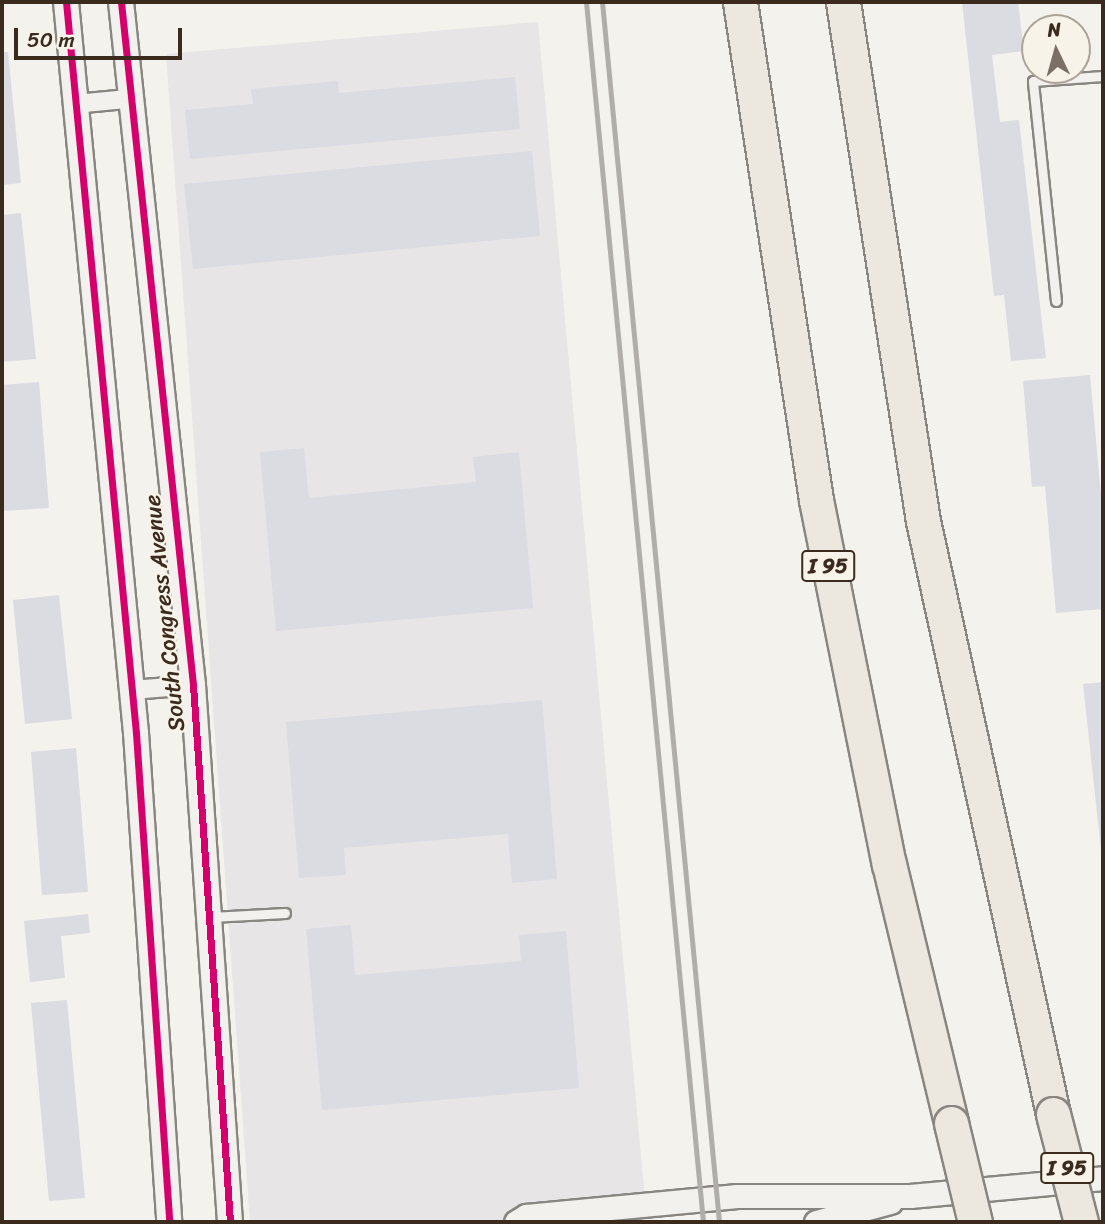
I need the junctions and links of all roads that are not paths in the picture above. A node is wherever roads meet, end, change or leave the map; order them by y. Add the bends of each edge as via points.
1 (66, 2) edge
2 (121, 2) edge
3 (740, 2) edge
4 (843, 2) edge
5 (1103, 76) edge
6 (127, 99) junction
7 (75, 104) junction
8 (1056, 301) dead end
9 (193, 685) junction
10 (132, 690) junction
11 (285, 913) dead end
12 (209, 917) junction
13 (1103, 1178) edge
14 (910, 1196) junction
15 (169, 1222) edge
16 (230, 1222) edge
17 (516, 1222) edge
18 (816, 1222) edge
19 (975, 1222) edge
20 (1081, 1222) edge

1 - 7 main road, South Congress Avenue
2 - 6 main road, South Congress Avenue
3 - 19 highway, I 95, bridge via 818,513
4 - 20 highway, I 95, bridge via 926,534 1053,1114
5 - 8 lane via 1033,81
6 - 7 street
6 - 9 main road, South Congress Avenue
7 - 10 main road, South Congress Avenue
9 - 10 street
9 - 12 main road, South Congress Avenue
10 - 15 main road, South Congress Avenue
11 - 12 lane
12 - 16 main road, South Congress Avenue
13 - 14 street
14 - 17 street via 806,1192
14 - 18 street

